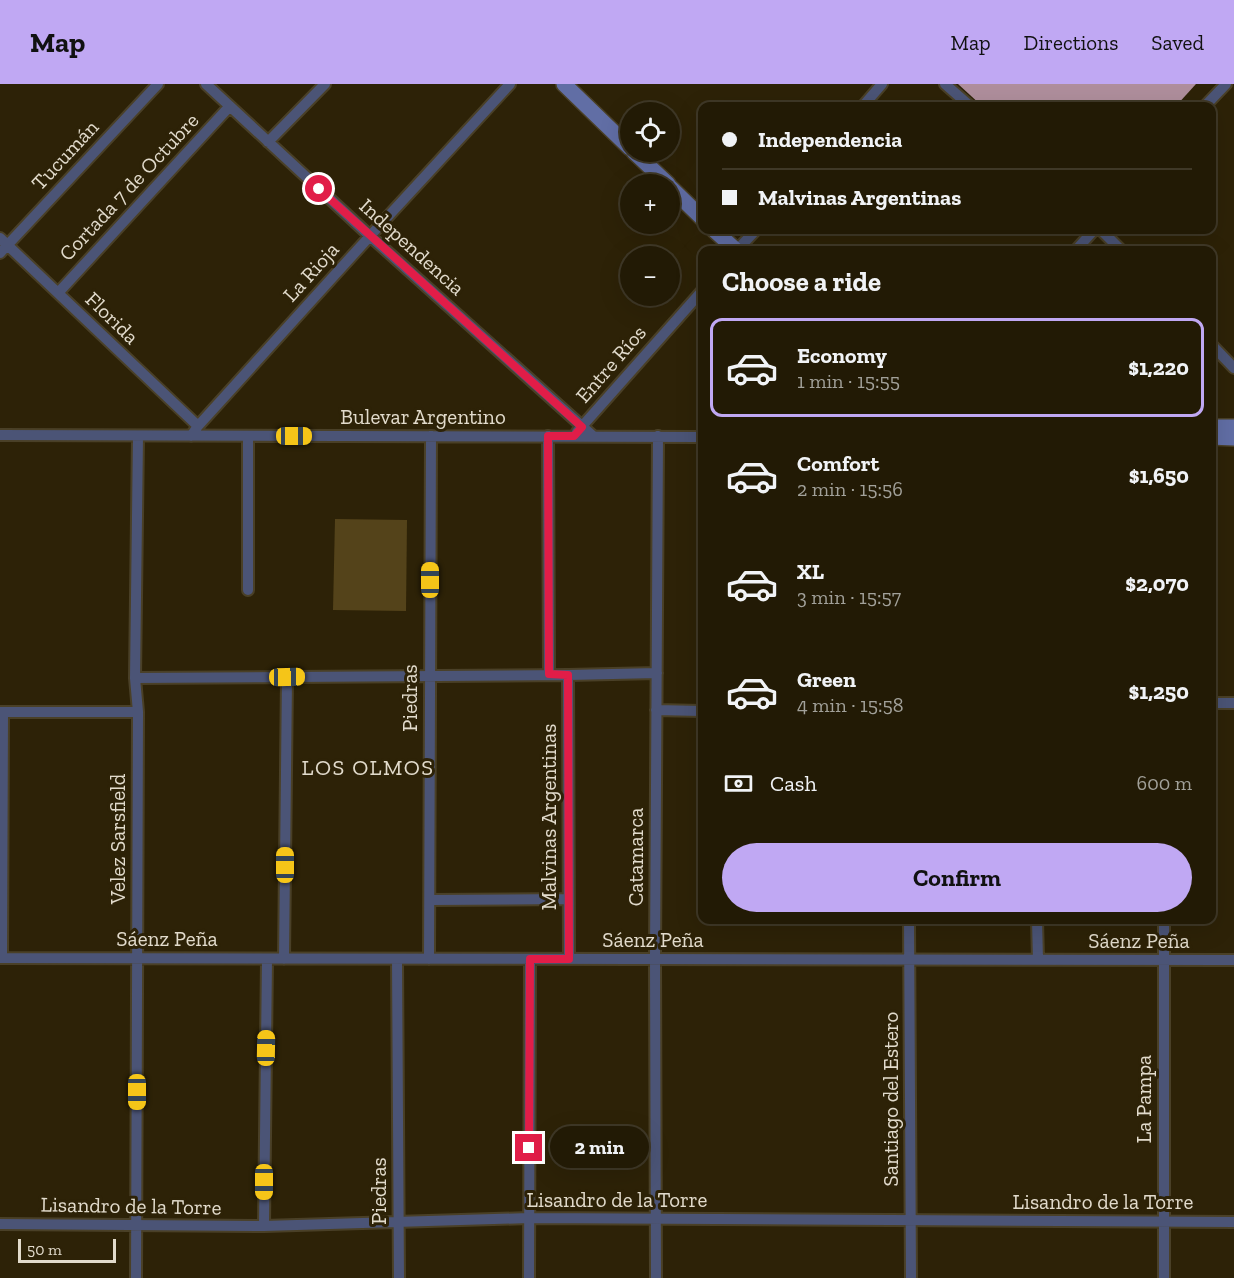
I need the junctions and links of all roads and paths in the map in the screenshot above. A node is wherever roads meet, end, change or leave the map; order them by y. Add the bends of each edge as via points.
1 (158, 84) edge
2 (206, 84) edge
3 (325, 84) edge
4 (510, 84) edge
5 (564, 84) edge
6 (882, 84) edge
7 (945, 84) edge
8 (1226, 84) edge
9 (866, 102) edge
10 (965, 102) edge
11 (1209, 102) edge
12 (229, 107) junction
13 (620, 138) edge
14 (268, 142) junction
15 (644, 162) edge
16 (657, 174) edge
17 (680, 197) edge
18 (698, 214) edge
19 (719, 234) edge
20 (752, 234) edge
21 (1090, 234) edge
22 (1105, 234) edge
23 (370, 236) junction
24 (2, 246) edge
25 (732, 246) edge
26 (741, 246) edge
27 (1080, 246) edge
28 (1117, 246) edge
29 (58, 293) junction
30 (698, 296) edge
31 (1216, 349) edge
32 (1234, 368) edge
33 (198, 426) junction
34 (582, 427) junction
35 (1216, 427) edge
36 (1234, 427) edge
37 (0, 435) edge
38 (138, 436) junction
39 (191, 436) junction
40 (248, 436) junction
41 (431, 436) junction
42 (548, 436) junction
43 (574, 436) junction
44 (593, 436) junction
45 (658, 436) junction
46 (698, 436) edge
47 (1216, 437) edge
48 (1234, 438) edge
49 (248, 590) dead end
50 (657, 673) junction
51 (549, 674) junction
52 (568, 675) junction
53 (430, 676) junction
54 (287, 677) junction
55 (135, 678) junction
56 (1216, 703) edge
57 (1234, 703) edge
58 (656, 710) junction
59 (698, 711) edge
60 (1, 712) edge
61 (138, 712) junction
62 (568, 899) junction
63 (430, 900) junction
64 (909, 924) edge
65 (1037, 924) edge
66 (1164, 924) edge
67 (1, 958) edge
68 (137, 958) junction
69 (267, 959) junction
70 (284, 959) junction
71 (397, 959) junction
72 (429, 959) junction
73 (530, 959) junction
74 (569, 959) junction
75 (655, 959) junction
76 (909, 960) junction
77 (1038, 960) junction
78 (1163, 960) junction
79 (1234, 960) edge
80 (529, 1218) junction
81 (656, 1219) junction
82 (911, 1221) junction
83 (399, 1222) junction
84 (1163, 1222) junction
85 (1234, 1222) edge
86 (0, 1224) edge
87 (136, 1226) junction
88 (264, 1227) junction
89 (136, 1278) edge
90 (399, 1278) edge
91 (529, 1278) edge
92 (656, 1278) edge
93 (911, 1278) edge
94 (1164, 1278) edge

1 - 24 street, Tucumán
2 - 12 street, Independencia
3 - 14 street
4 - 23 street, La Rioja
5 - 13 main road
6 - 9 street
7 - 10 street
8 - 11 street
12 - 14 street, Independencia
12 - 29 street, Cortada 7 de Octubre
14 - 23 street, Independencia
15 - 16 main road
17 - 18 main road
19 - 25 main road
20 - 26 street
21 - 27 street
22 - 28 street
23 - 33 street, La Rioja
23 - 34 street, Independencia
24 - 29 street, Florida
29 - 33 street, Florida
30 - 34 street, Entre Ríos
31 - 32 street
33 - 39 street, La Rioja
34 - 43 street, Entre Ríos
34 - 44 street, Independencia
35 - 36 main road
37 - 38 street, Bulevar Argentino
38 - 39 street, Bulevar Argentino
38 - 55 street, Velez Sarsfield
39 - 40 street, Bulevar Argentino
40 - 41 street, Bulevar Argentino
40 - 49 street
41 - 42 street, Bulevar Argentino
41 - 53 street, Piedras
42 - 43 street, Bulevar Argentino
42 - 51 street
43 - 44 street, Bulevar Argentino
44 - 45 street, Bulevar Argentino
45 - 46 street, Bulevar Argentino
45 - 50 street, Catamarca
47 - 48 main road
50 - 52 street
50 - 58 street, Catamarca
51 - 52 street
51 - 53 street
52 - 62 street, Malvinas Argentinas
53 - 54 street
53 - 63 street, Piedras
54 - 55 street
54 - 70 street
55 - 61 street, Velez Sarsfield
56 - 57 street
58 - 59 street
58 - 75 street, Catamarca
60 - 61 street
60 - 67 street
61 - 68 street, Velez Sarsfield
62 - 63 street
62 - 74 street, Malvinas Argentinas
63 - 72 street, Piedras
64 - 76 street, Santiago del Estero
65 - 77 street
66 - 78 street, La Pampa
67 - 68 street, Sáenz Peña
68 - 69 street, Sáenz Peña
68 - 87 street, Velez Sarsfield
69 - 70 street, Sáenz Peña
69 - 88 street
70 - 71 street, Sáenz Peña
71 - 72 street, Sáenz Peña
71 - 83 street, Piedras
72 - 73 street, Sáenz Peña
73 - 74 street, Sáenz Peña
73 - 80 street
74 - 75 street, Sáenz Peña
75 - 76 street, Sáenz Peña
75 - 81 street, Catamarca
76 - 77 street, Sáenz Peña
76 - 82 street, Santiago del Estero
77 - 78 street, Sáenz Peña
78 - 79 street, Sáenz Peña
78 - 84 street, La Pampa
80 - 81 street, Lisandro de la Torre
80 - 83 street, Lisandro de la Torre
80 - 91 street
81 - 82 street, Lisandro de la Torre
81 - 92 street, Catamarca
82 - 84 street, Lisandro de la Torre
82 - 93 street, Santiago del Estero
83 - 88 street, Lisandro de la Torre
83 - 90 street, Piedras
84 - 85 street, Lisandro de la Torre
84 - 94 street, La Pampa
86 - 87 street, Lisandro de la Torre
87 - 88 street, Lisandro de la Torre
87 - 89 street, Velez Sarsfield

